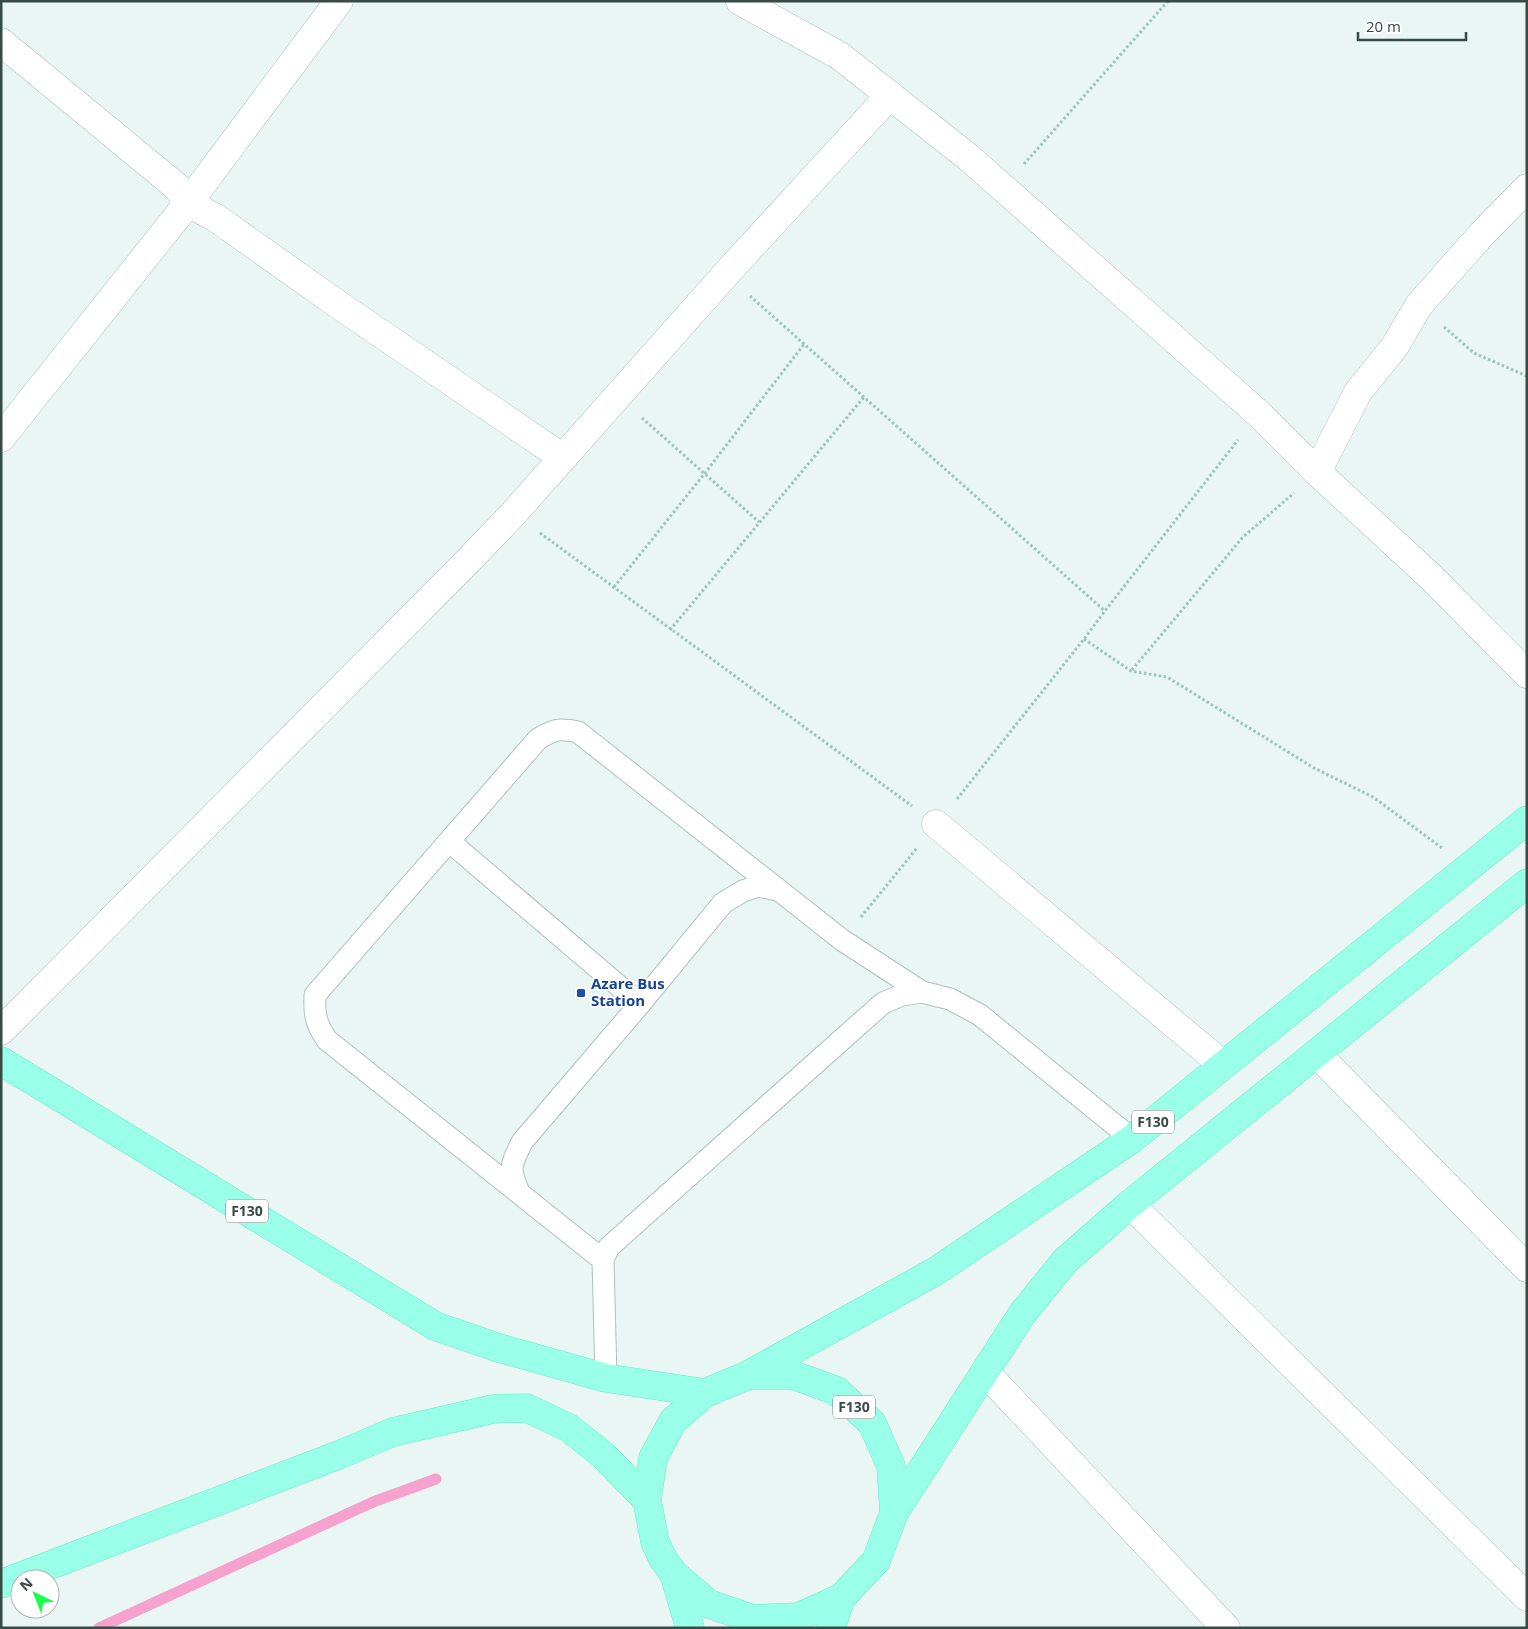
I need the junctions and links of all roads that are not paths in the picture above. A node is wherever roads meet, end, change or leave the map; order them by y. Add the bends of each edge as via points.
1 (339, 1) edge
2 (740, 1) edge
3 (1, 42) edge
4 (890, 95) junction
5 (1527, 188) edge
6 (188, 203) junction
7 (1, 438) edge
8 (563, 458) junction
9 (1317, 472) junction
10 (1527, 674) edge
11 (1527, 820) edge
12 (936, 824) road end
13 (450, 842) junction
14 (1527, 883) edge
15 (777, 890) junction
16 (922, 992) junction
17 (640, 1004) junction
18 (1, 1031) edge
19 (1317, 1054) junction
20 (1, 1061) edge
21 (1223, 1065) junction
22 (1132, 1139) junction
23 (519, 1192) junction
24 (1130, 1204) junction
25 (603, 1260) junction
26 (1527, 1268) edge
27 (985, 1372) junction
28 (746, 1376) junction
29 (606, 1378) junction
30 (705, 1392) junction
31 (647, 1500) junction
32 (894, 1513) junction
33 (674, 1574) junction
34 (1, 1584) edge
35 (1527, 1597) edge
36 (841, 1598) junction
37 (690, 1628) edge
38 (831, 1628) edge
39 (1226, 1628) edge

1 - 6 street
2 - 4 street via 840,56
3 - 6 street via 176,186
4 - 8 street
4 - 9 street via 968,157 1259,414
5 - 9 street via 1419,305 1395,346 1358,392
6 - 7 street
6 - 8 street via 216,218
8 - 18 street via 466,563
9 - 10 street via 1432,578
11 - 21 main road, F130
12 - 21 street
13 - 15 lane via 538,739 554,730 567,730 578,732
13 - 17 lane
13 - 23 lane via 315,995 314,1011 318,1028 327,1040
14 - 19 main road, F130
15 - 16 lane via 842,940
15 - 17 lane via 758,886 723,903
16 - 22 lane via 950,999 980,1015
16 - 25 lane via 902,995 883,1003 609,1247
17 - 23 lane via 522,1142 511,1175
19 - 24 main road, F130
19 - 26 street
20 - 29 main road, F130 via 435,1326
21 - 22 main road, F130
22 - 28 main road, F130 via 936,1271
23 - 25 lane
24 - 27 main road, F130 via 1064,1261 1022,1314
24 - 35 street
25 - 29 lane
27 - 32 main road, F130
27 - 39 street
28 - 30 main road, F130
28 - 32 main road, F130 via 793,1375 837,1392 872,1423 891,1466
29 - 30 main road, F130
30 - 31 main road, F130 via 674,1421 653,1458
31 - 33 main road, F130 via 655,1542
31 - 34 main road via 603,1455 569,1428 527,1408 493,1408 393,1432
32 - 36 main road, F130 via 876,1560
33 - 36 main road, F130 via 709,1604 753,1619 798,1617
33 - 37 main road
36 - 38 main road

